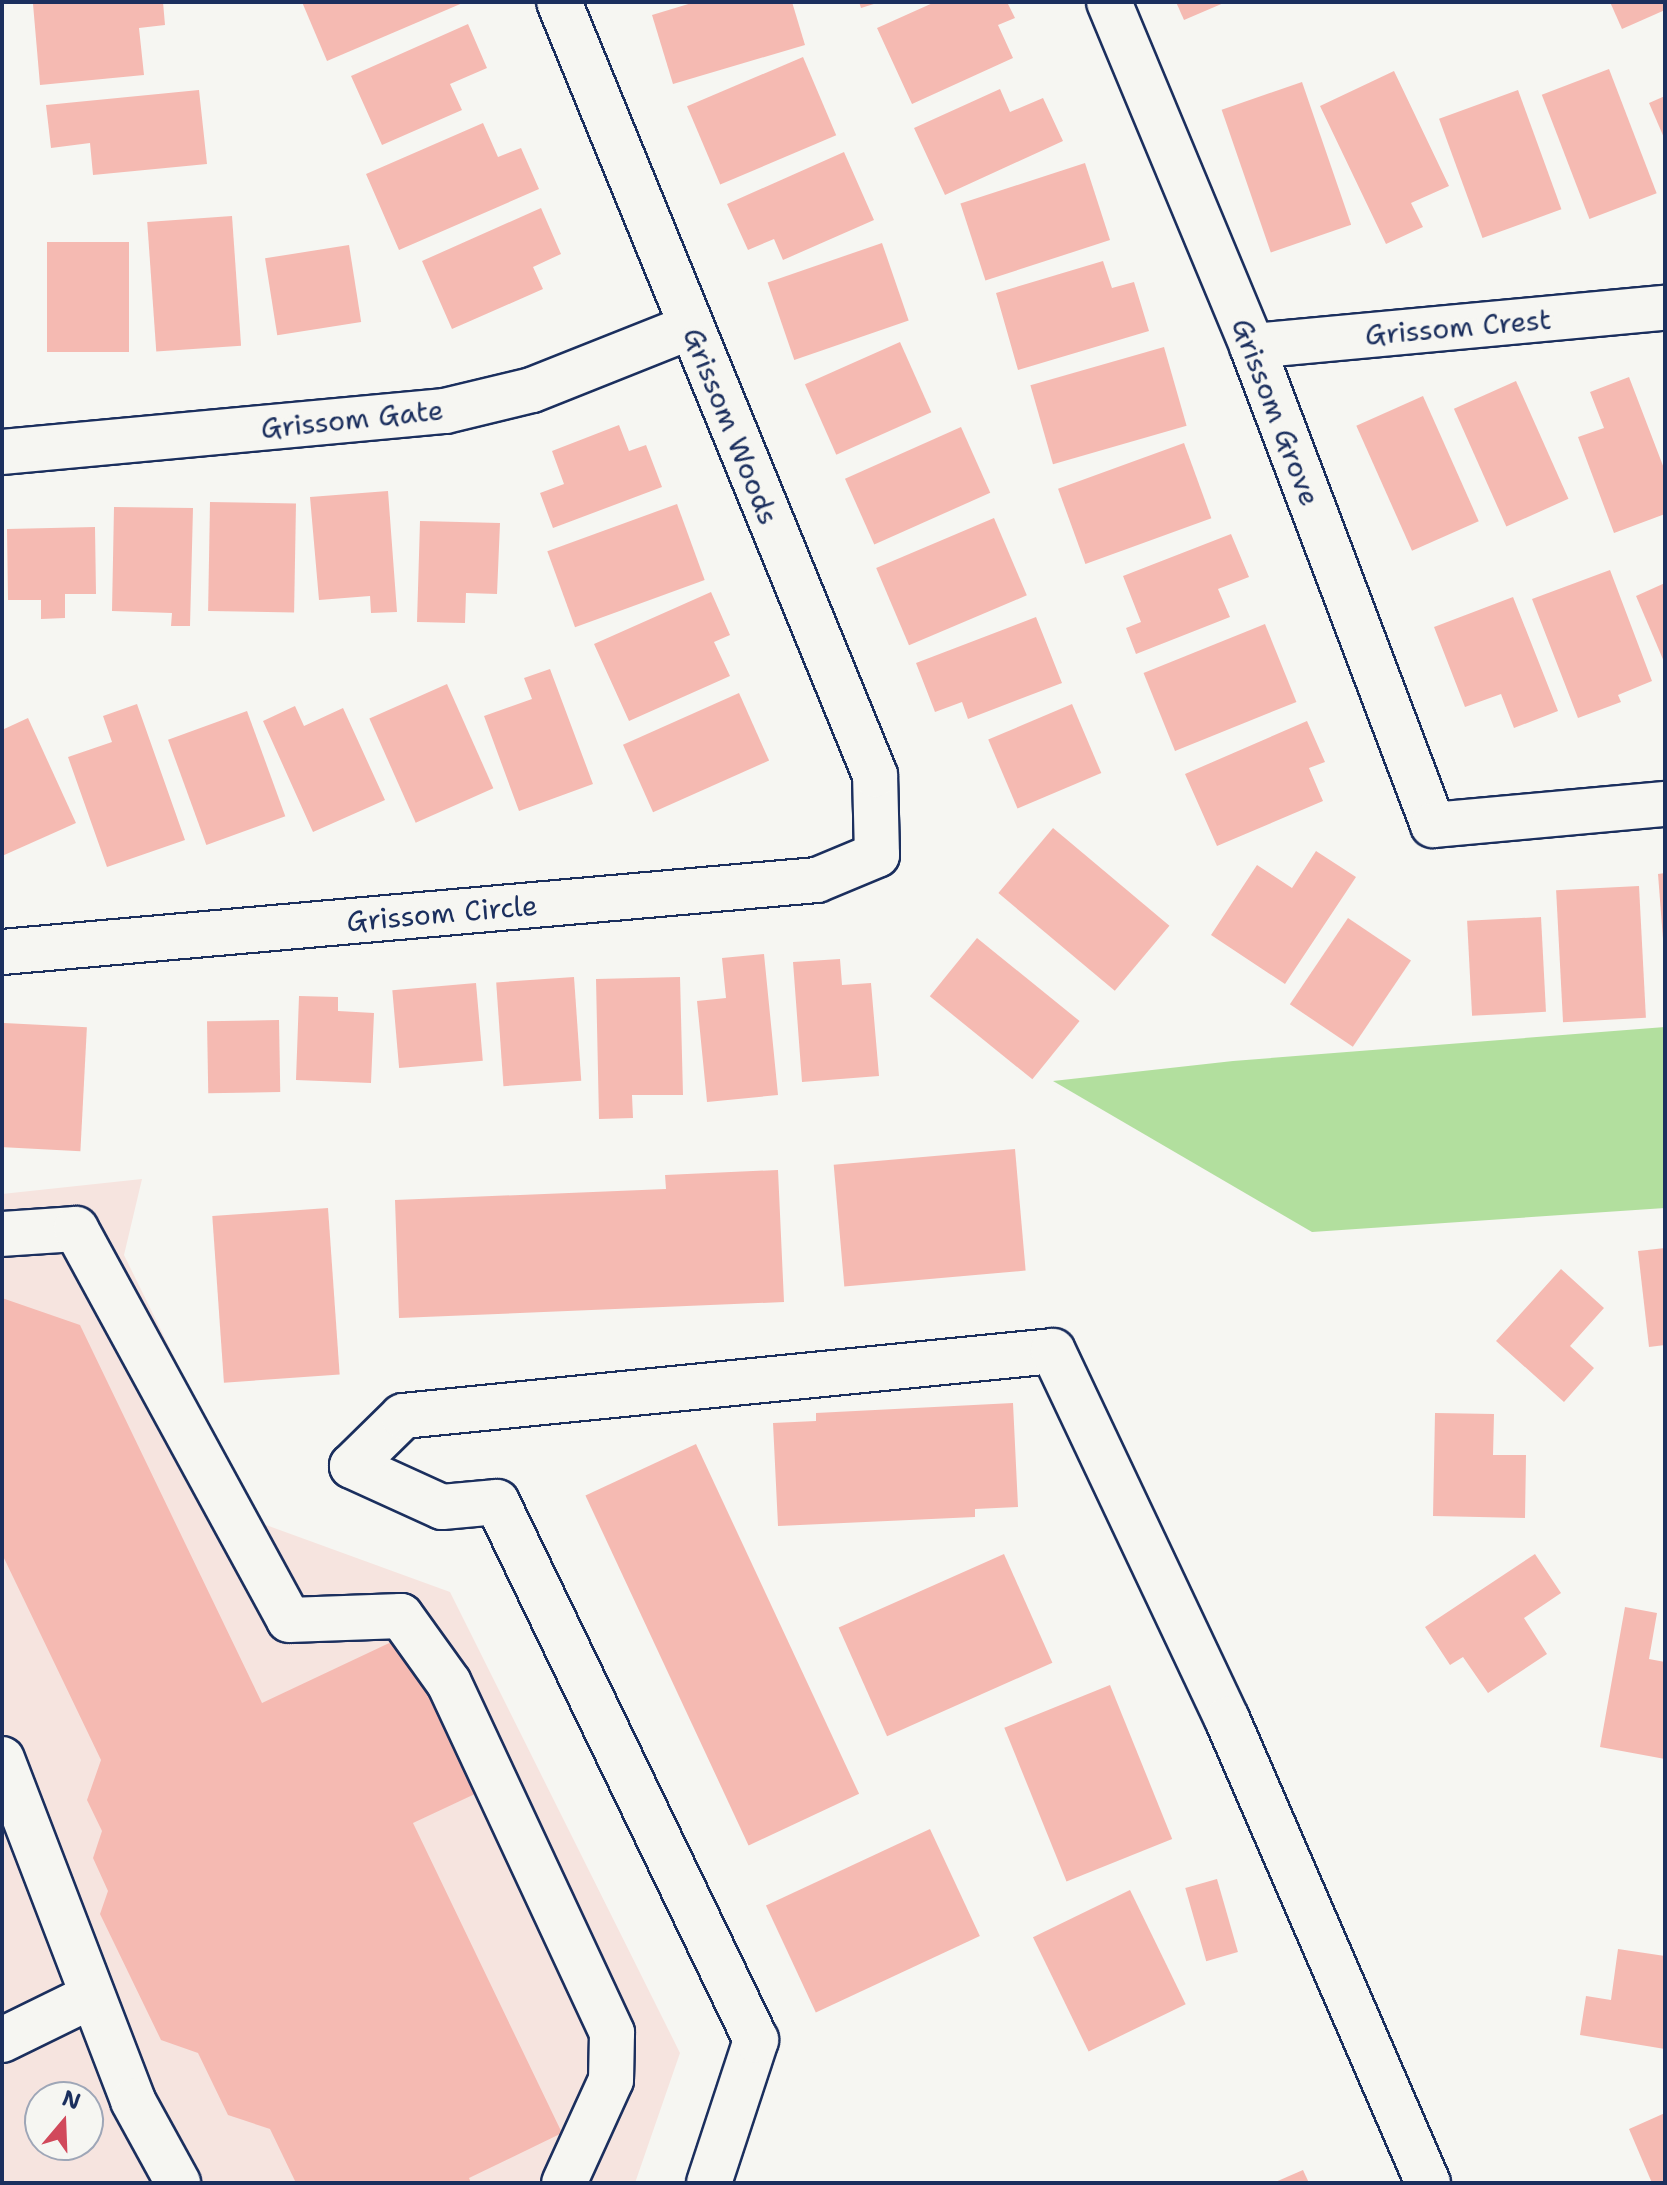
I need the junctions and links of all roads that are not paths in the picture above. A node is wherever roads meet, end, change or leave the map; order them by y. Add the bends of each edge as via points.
1 (559, 2) edge
2 (1109, 2) edge
3 (1665, 308) edge
4 (690, 327) junction
5 (1252, 346) junction
6 (2, 452) edge
7 (1665, 804) edge
8 (877, 855) joint
9 (2, 952) edge
10 (2, 1234) edge
11 (2, 1759) edge
12 (92, 1996) junction
13 (2, 2040) edge
14 (178, 2183) edge
15 (564, 2183) edge
16 (709, 2183) edge
17 (1428, 2183) edge

1 - 4 street, Grissom Woods
2 - 5 street, Grissom Grove
3 - 5 street, Grissom Crest
4 - 6 street, Grissom Gate via 532,390 445,411
4 - 8 street, Grissom Woods via 875,775
5 - 7 street, Grissom Grove via 1433,825
8 - 9 street, Grissom Circle via 817,880
10 - 15 street via 76,1229 289,1620 401,1616 449,1683 612,2033 611,2080
11 - 12 street
12 - 13 street
12 - 14 street via 133,2101
16 - 17 street via 756,2040 497,1502 442,1507 352,1466 403,1416 1053,1351 1227,1719

